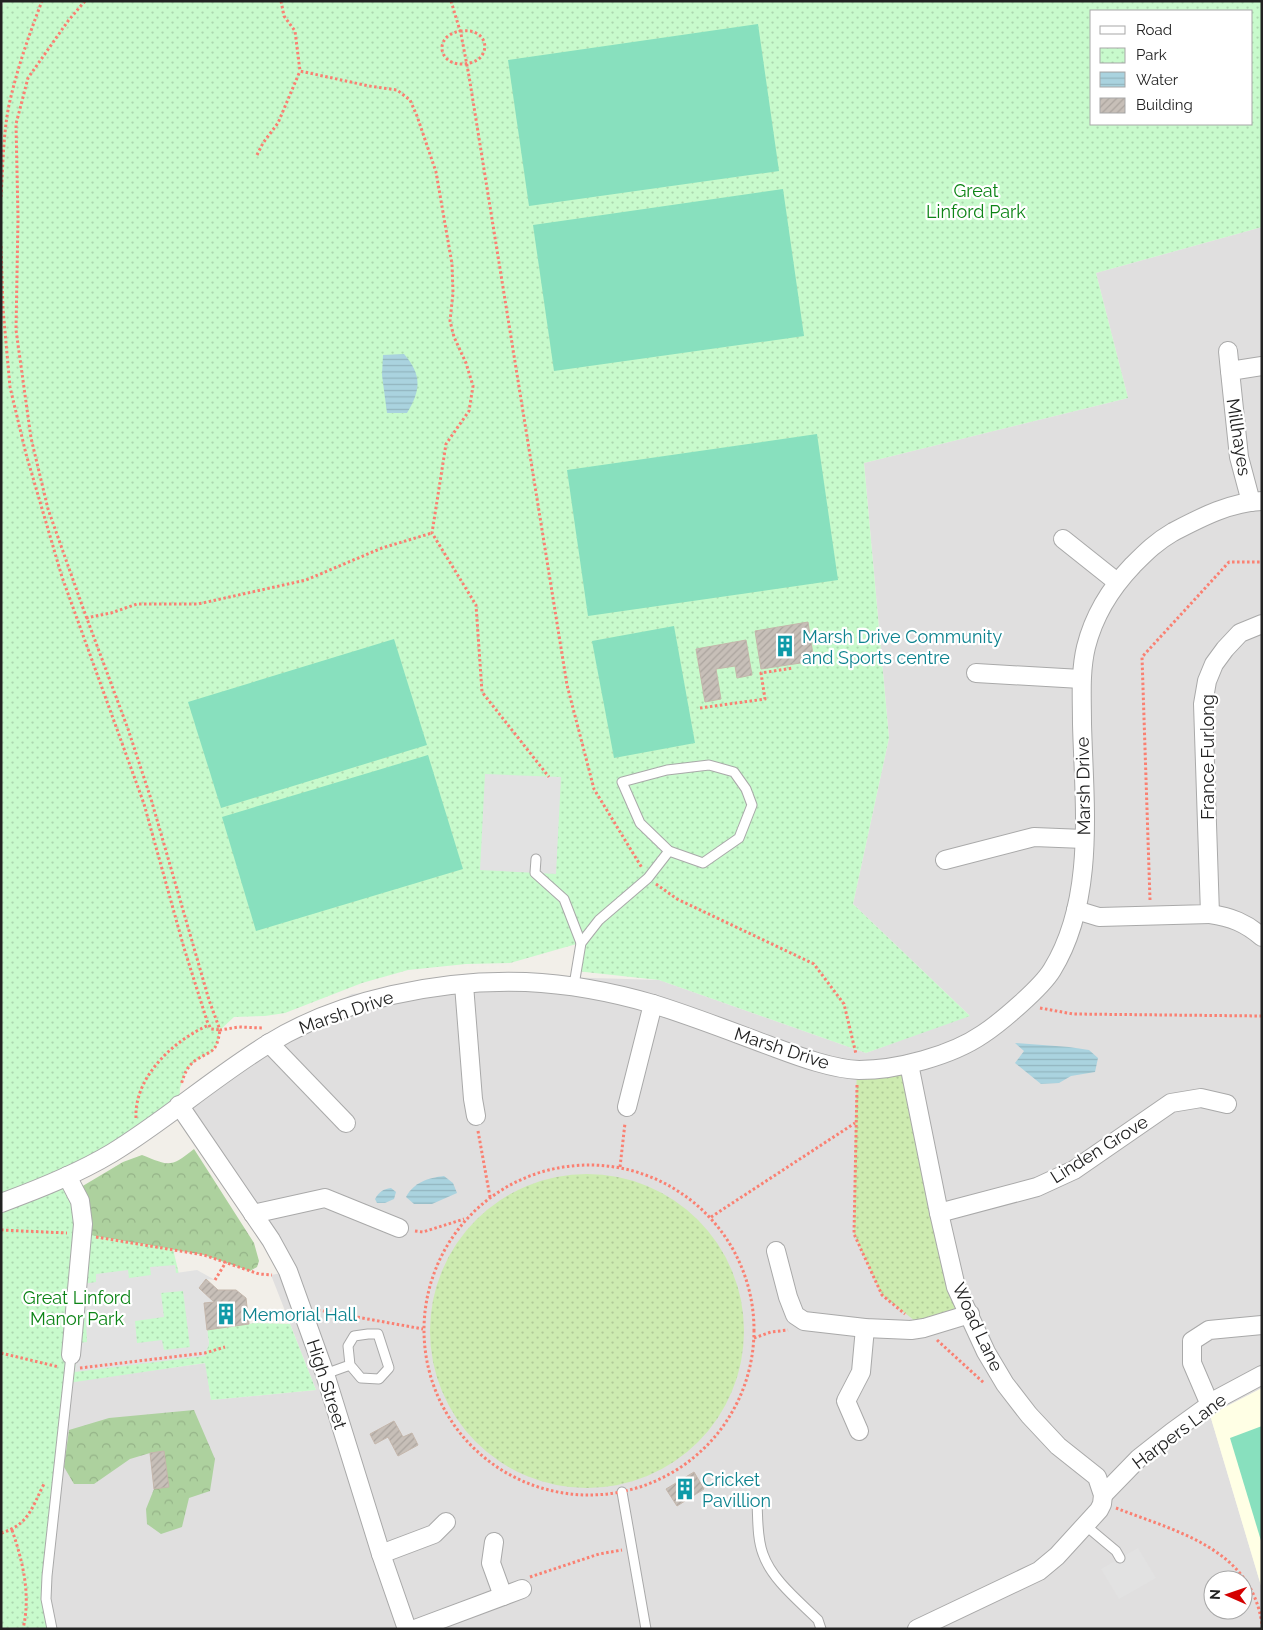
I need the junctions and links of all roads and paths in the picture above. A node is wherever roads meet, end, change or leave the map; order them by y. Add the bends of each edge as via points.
1 (42, 1) edge
2 (85, 1) edge
3 (281, 1) edge
4 (451, 1) edge
5 (460, 32) junction
6 (466, 64) junction
7 (300, 71) junction
8 (257, 155) dead end
9 (1, 197) edge
10 (1, 246) edge
11 (1228, 351) dead end
12 (1262, 366) edge
13 (1230, 371) junction
14 (1256, 501) edge
15 (432, 533) junction
16 (1062, 538) dead end
17 (1262, 562) edge
18 (1117, 582) junction
19 (86, 618) junction
20 (1262, 624) edge
21 (793, 668) dead end
22 (976, 673) dead end
23 (1081, 678) junction
24 (700, 708) dead end
25 (549, 777) dead end
26 (1084, 839) junction
27 (669, 851) junction
28 (536, 859) dead end
29 (945, 860) dead end
30 (648, 878) junction
31 (1076, 910) junction
32 (1210, 914) junction
33 (1150, 916) junction
34 (1262, 938) edge
35 (581, 943) junction
36 (464, 985) junction
37 (574, 985) junction
38 (653, 1004) junction
39 (1020, 1004) junction
40 (1262, 1016) edge
41 (209, 1025) junction
42 (220, 1030) junction
43 (275, 1040) junction
44 (909, 1064) junction
45 (858, 1070) junction
46 (1228, 1104) dead end
47 (179, 1105) junction
48 (627, 1107) joint
49 (476, 1116) joint
50 (346, 1122) dead end
51 (855, 1123) junction
52 (141, 1133) junction
53 (620, 1167) junction
54 (67, 1176) junction
55 (490, 1197) junction
56 (1, 1203) edge
57 (939, 1213) junction
58 (253, 1214) junction
59 (711, 1217) junction
60 (465, 1219) junction
61 (399, 1228) joint
62 (1, 1230) edge
63 (83, 1234) junction
64 (776, 1251) dead end
65 (226, 1262) junction
66 (288, 1271) junction
67 (214, 1280) dead end
68 (300, 1307) junction
69 (970, 1314) junction
70 (1262, 1325) edge
71 (865, 1328) junction
72 (924, 1328) junction
73 (423, 1329) junction
74 (225, 1347) dead end
75 (1, 1353) edge
76 (70, 1362) junction
77 (350, 1365) junction
78 (325, 1374) junction
79 (1262, 1375) edge
80 (986, 1385) dead end
81 (1210, 1404) junction
82 (859, 1431) dead end
83 (60, 1455) junction
84 (622, 1492) junction
85 (1103, 1500) junction
86 (757, 1503) dead end
87 (446, 1522) dead end
88 (1085, 1525) junction
89 (12, 1530) junction
90 (1, 1533) edge
91 (494, 1542) dead end
92 (632, 1549) junction
93 (381, 1554) junction
94 (1120, 1558) dead end
95 (522, 1589) joint
96 (503, 1596) junction
97 (46, 1599) junction
98 (1262, 1624) edge
99 (23, 1629) edge
100 (46, 1629) edge
101 (52, 1629) edge
102 (408, 1629) edge
103 (415, 1629) edge
104 (646, 1629) edge
105 (821, 1629) edge
106 (917, 1629) edge

1 - 9 path via 23,52 9,106
2 - 19 path via 28,78 16,124 16,330 31,438 48,509
3 - 7 path via 284,16 295,31
4 - 5 path
5 - 6 path
5 - 6 path via 453,33 443,42 443,55 453,63
5 - 6 path via 478,33 486,46 482,57
6 - 30 path via 567,685 594,790
7 - 8 path via 278,123
7 - 15 path via 396,90 410,100 436,172 452,264 450,321 473,386 469,411 446,444
10 - 41 path via 10,387 26,454 62,577 144,804
11 - 13 street, Millhayes
12 - 13 street
13 - 14 street, Millhayes via 1239,457
14 - 18 street, Marsh Drive via 1208,514 1155,542
15 - 19 path via 382,548 306,580 198,604 137,604
15 - 25 path via 476,605 482,692
16 - 18 street
17 - 33 path via 1229,562 1142,657
18 - 23 street, Marsh Drive via 1097,615
19 - 42 path via 128,729
20 - 32 street, France Furlong via 1240,633 1225,649 1214,664 1203,704
21 - 24 path via 761,673 765,699
22 - 23 street
23 - 26 street, Marsh Drive
26 - 29 street via 1034,837
26 - 31 street, Marsh Drive via 1083,876
27 - 27 lane via 703,863 739,838 752,805 734,772 709,765 667,770 622,782 640,823
27 - 30 lane
28 - 35 lane via 535,873 564,899
30 - 35 lane via 599,920
30 - 45 path via 677,899 814,964 844,1004
31 - 33 street via 1098,917
31 - 39 street, Marsh Drive via 1067,940 1050,973
32 - 33 street
32 - 34 street via 1229,917 1250,927
35 - 37 lane
36 - 37 street, Marsh Drive via 520,982
36 - 43 street, Marsh Drive via 405,992 363,1002 311,1021
36 - 49 street
37 - 38 street, Marsh Drive
38 - 45 street, Marsh Drive via 811,1060
38 - 48 street
39 - 40 path via 1073,1014
39 - 44 street, Marsh Drive via 982,1035 945,1053
41 - 42 path via 211,1029
41 - 52 path via 181,1041 163,1057 144,1082 135,1105
42 - 43 path via 257,1027 270,1030
42 - 47 path via 212,1052 195,1061 186,1071
43 - 47 street, Marsh Drive
43 - 50 street
44 - 45 street, Marsh Drive
44 - 57 street, Woad Lane
45 - 51 path
46 - 57 street, Linden Grove via 1201,1098 1171,1103 1074,1170 1037,1187
47 - 52 street, Marsh Drive
47 - 58 street, High Street
48 - 53 path
49 - 55 path
51 - 59 path
51 - 72 path via 854,1234 882,1295
52 - 54 street, Marsh Drive via 110,1154
53 - 55 path via 574,1164 530,1175
53 - 59 path via 670,1185
54 - 56 street, Marsh Drive
54 - 63 street via 80,1201
55 - 60 path
57 - 69 street, Woad Lane via 956,1286
58 - 61 street via 325,1198
58 - 66 street, High Street
59 - 84 path via 736,1253 751,1294 754,1338 743,1391 715,1438 673,1473
60 - 61 path via 423,1232
60 - 73 path via 442,1252 428,1289
62 - 63 path
63 - 65 path via 204,1255
63 - 76 street
64 - 71 street via 794,1315 804,1321
65 - 66 path via 259,1274
65 - 67 path
66 - 68 street, High Street
68 - 73 path
68 - 78 street, High Street
69 - 72 street
69 - 85 street, Woad Lane via 986,1352 1005,1384 1058,1446 1097,1478
70 - 81 street via 1209,1330 1192,1341 1192,1363
71 - 72 street
71 - 82 street via 861,1372 846,1401
72 - 80 path
73 - 84 path via 430,1378 451,1422 484,1458 526,1484 574,1495
74 - 76 path via 205,1353
75 - 76 path
76 - 83 lane
77 - 77 lane via 348,1346 354,1336 378,1334 389,1368 379,1379 361,1378
77 - 78 lane
78 - 93 street, High Street
79 - 81 street, Harpers Lane
81 - 85 street, Harpers Lane via 1139,1458
83 - 89 path via 34,1508 24,1522
83 - 97 lane
84 - 92 lane
85 - 88 street via 1099,1510
85 - 98 path via 1174,1528 1229,1561 1248,1583
86 - 105 lane via 758,1533 772,1572 818,1620
87 - 93 street via 434,1534
88 - 94 lane
88 - 106 street via 1057,1556 1038,1571
89 - 90 path
89 - 99 path via 20,1552 26,1588
91 - 96 street via 491,1563
92 - 95 path via 599,1554 522,1580
92 - 104 lane
93 - 102 street, High Street
95 - 96 street
96 - 103 street
97 - 100 lane
97 - 101 lane

